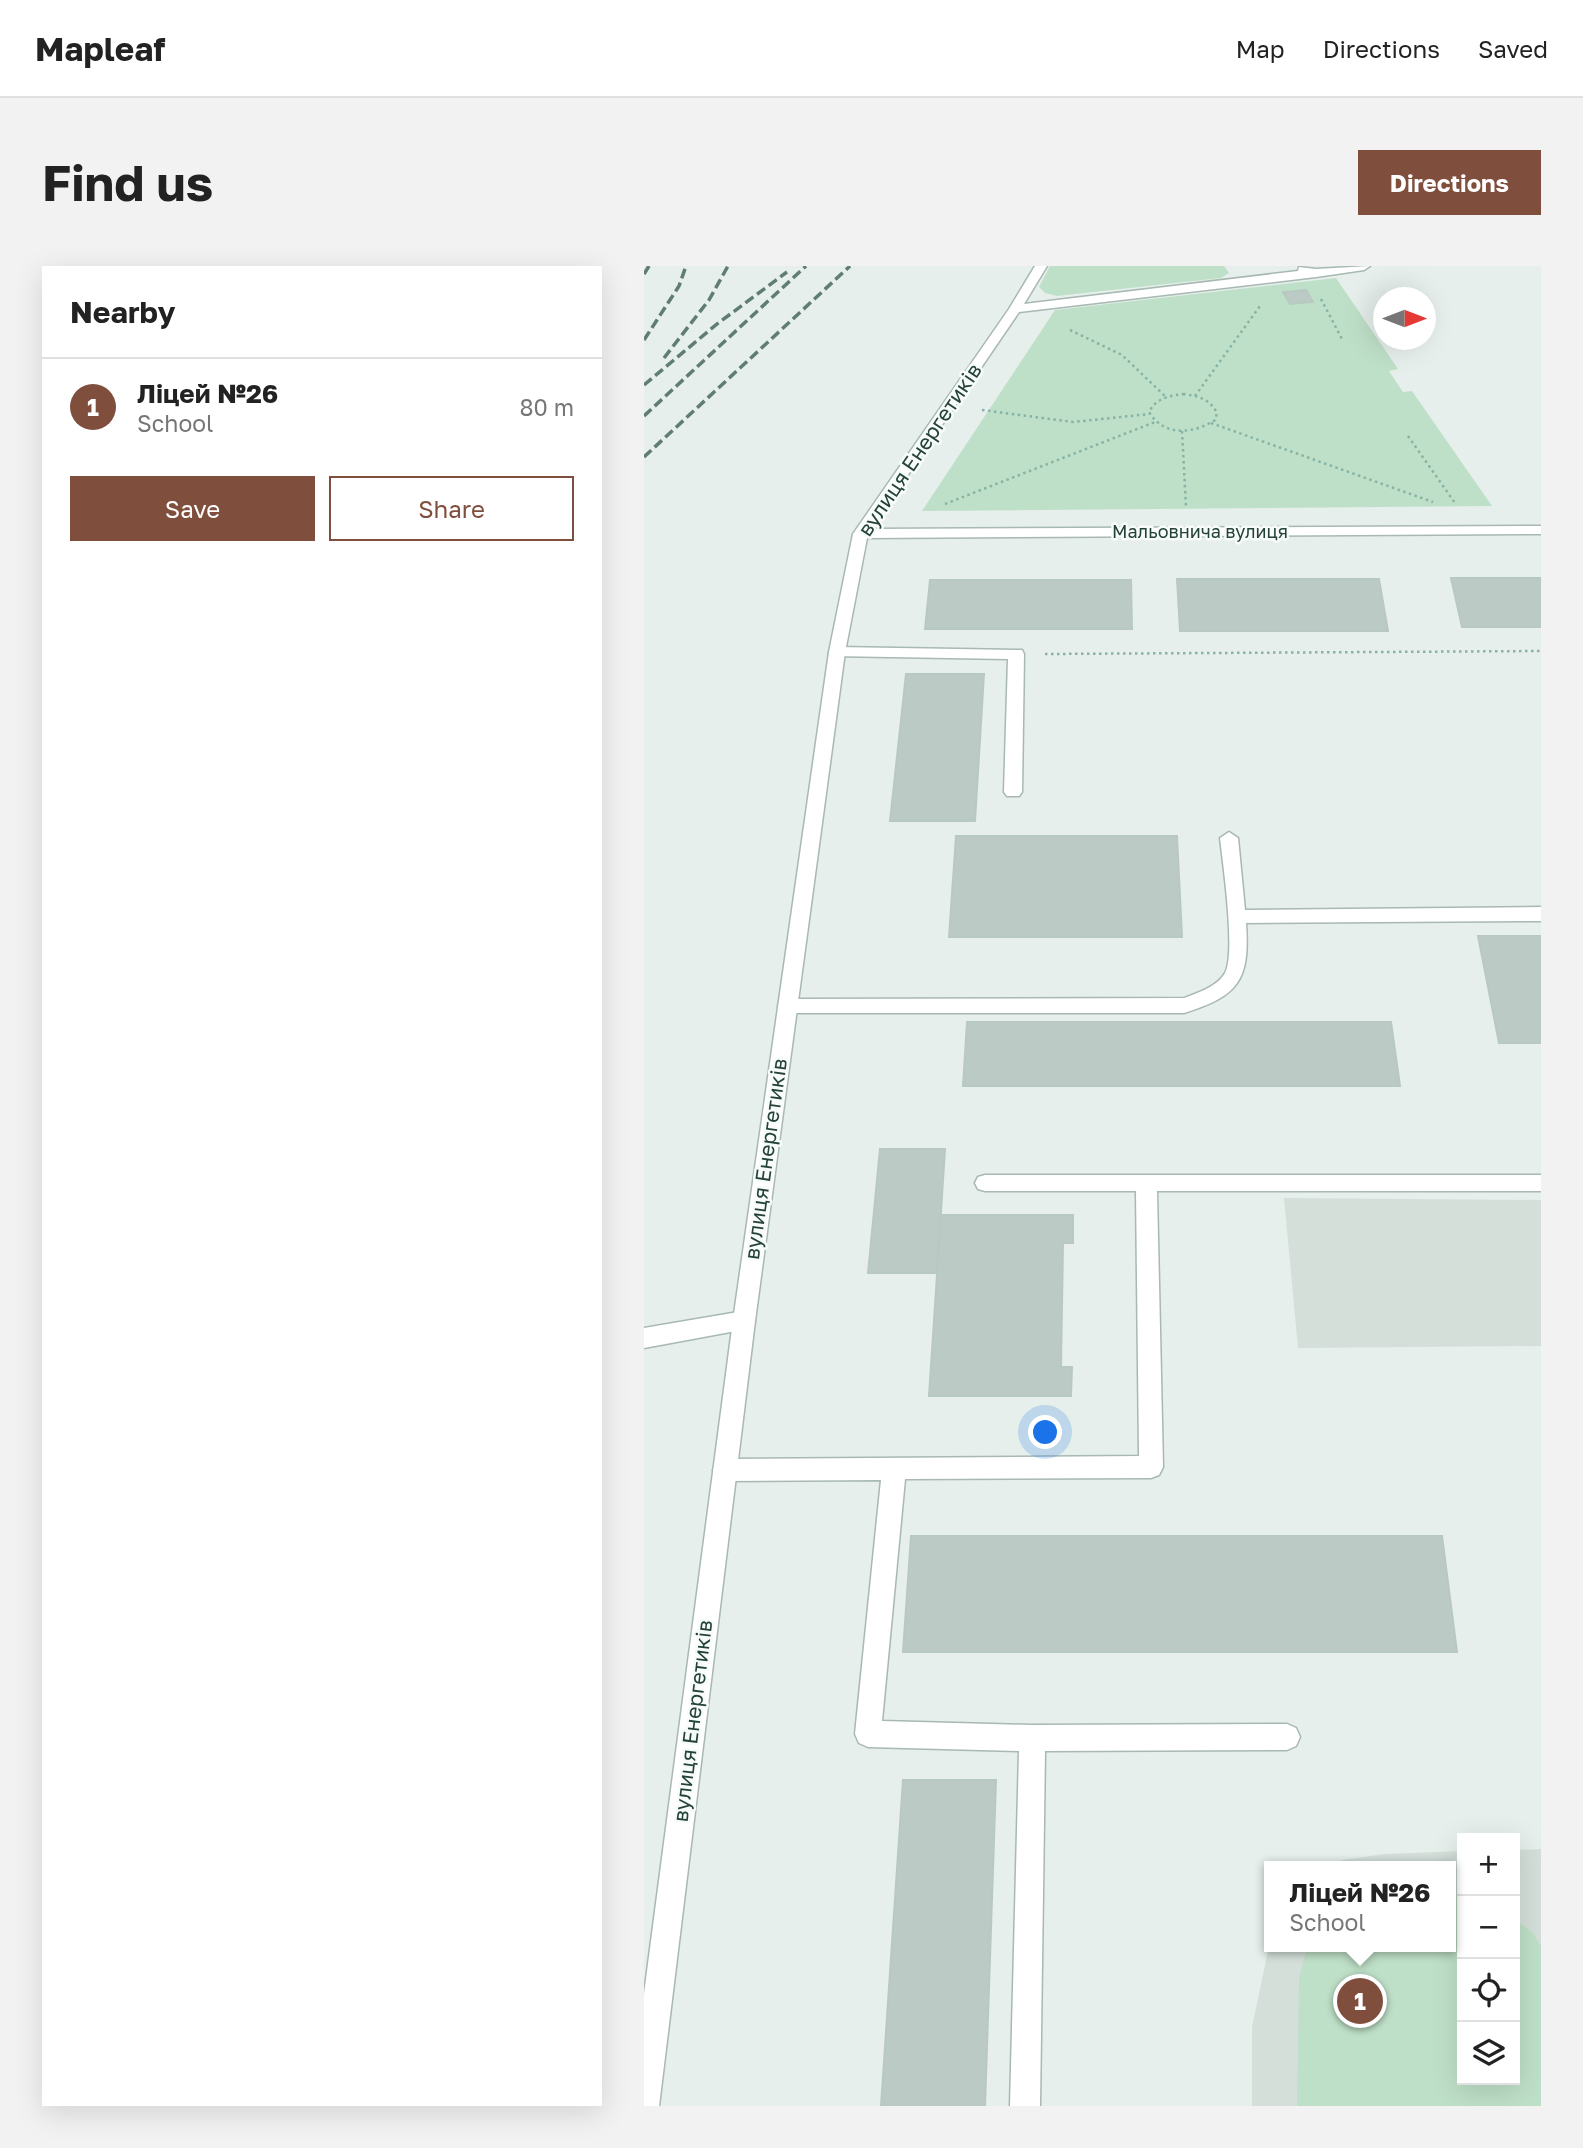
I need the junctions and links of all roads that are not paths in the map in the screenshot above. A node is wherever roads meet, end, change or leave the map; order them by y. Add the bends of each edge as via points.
1 (1041, 266) edge
2 (1364, 266) edge
3 (1281, 272) edge
4 (1015, 309) junction
5 (1541, 530) edge
6 (860, 534) junction
7 (837, 652) junction
8 (1013, 792) dead end
9 (1229, 838) dead end
10 (1541, 914) edge
11 (1235, 917) junction
12 (788, 1006) junction
13 (985, 1183) dead end
14 (1541, 1183) edge
15 (1146, 1184) junction
16 (744, 1321) junction
17 (644, 1338) edge
18 (894, 1469) junction
19 (724, 1470) junction
20 (1287, 1737) dead end
21 (1032, 1738) junction
22 (644, 2106) edge
23 (1025, 2106) edge

1 - 4 street, вулиця Енергетиків
2 - 3 street
3 - 4 street
4 - 6 street, вулиця Енергетиків
5 - 6 street, Мальовнича вулиця
6 - 7 street, вулиця Енергетиків
7 - 8 street via 1016,654
7 - 12 street, вулиця Енергетиків
9 - 11 street
10 - 11 street
11 - 12 street via 1236,973 1214,994 1184,1006
12 - 16 street, вулиця Енергетиків
13 - 15 street
14 - 15 street
15 - 18 street via 1151,1468
16 - 17 street
16 - 19 street, вулиця Енергетиків
18 - 19 street
18 - 21 street via 868,1734
19 - 22 street, вулиця Енергетиків
20 - 21 street
21 - 23 street

